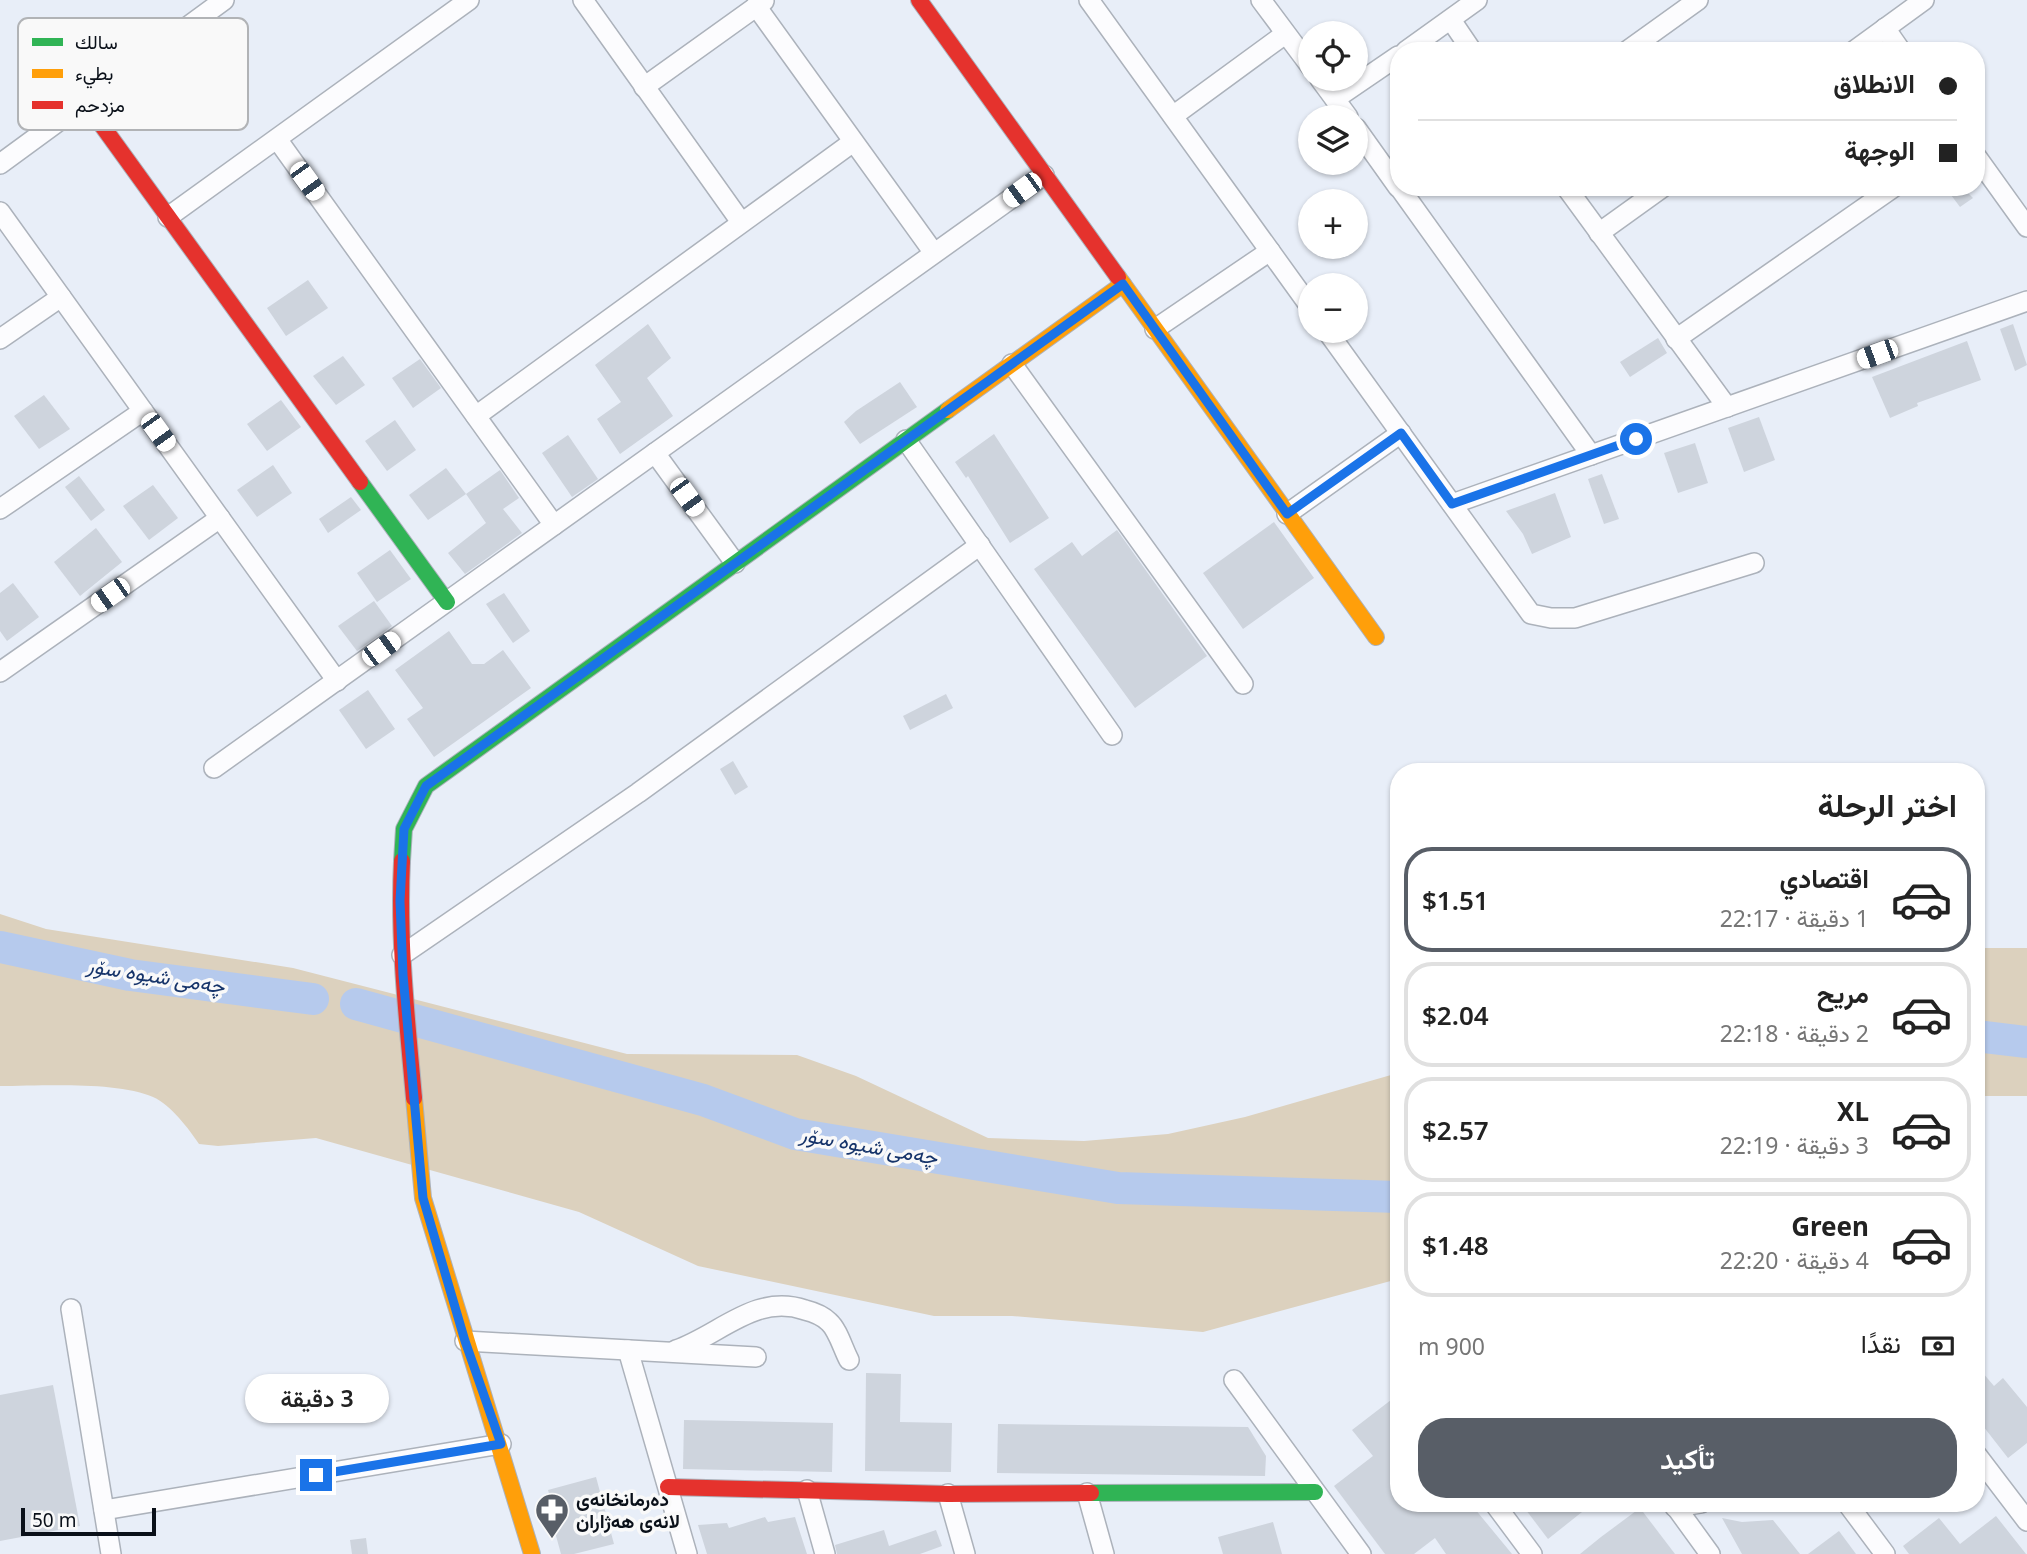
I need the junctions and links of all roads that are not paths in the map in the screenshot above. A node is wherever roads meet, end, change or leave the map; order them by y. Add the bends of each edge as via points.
1 (223, 0) edge
2 (469, 0) edge
3 (583, 0) edge
4 (919, 0) edge
5 (1089, 0) edge
6 (1261, 0) edge
7 (1477, 0) edge
8 (1698, 0) edge
9 (1924, 0) edge
10 (760, 3) edge
11 (199, 18) edge
12 (1451, 20) junction
13 (1885, 28) junction
14 (1285, 34) junction
15 (1419, 42) edge
16 (1466, 42) edge
17 (1640, 42) edge
18 (1866, 42) edge
19 (1895, 42) edge
20 (1298, 50) edge
21 (1390, 61) edge
22 (644, 87) junction
23 (1329, 91) edge
24 (1335, 99) junction
25 (1339, 105) edge
26 (1173, 116) junction
27 (47, 130) edge
28 (105, 130) edge
29 (277, 139) junction
30 (853, 142) junction
31 (1368, 145) edge
32 (0, 164) edge
33 (1985, 169) edge
34 (1044, 175) junction
35 (1390, 176) edge
36 (1404, 196) edge
37 (1572, 196) edge
38 (1650, 196) edge
39 (1881, 196) edge
40 (0, 212) edge
41 (168, 217) junction
42 (741, 222) junction
43 (2027, 227) edge
44 (1599, 233) junction
45 (1270, 251) junction
46 (934, 253) junction
47 (1123, 284) junction
48 (1298, 290) edge
49 (61, 297) junction
50 (2027, 301) edge
51 (1155, 329) junction
52 (0, 339) edge
53 (1676, 339) junction
54 (1336, 343) edge
55 (1012, 364) junction
56 (1727, 407) junction
57 (143, 411) junction
58 (476, 416) junction
59 (1401, 433) junction
60 (906, 440) junction
61 (655, 453) junction
62 (1591, 455) junction
63 (1452, 504) junction
64 (0, 509) edge
65 (1287, 514) junction
66 (220, 518) junction
67 (554, 525) junction
68 (980, 545) junction
69 (735, 563) junction
70 (1754, 563) dead end
71 (447, 602) junction
72 (1376, 637) dead end
73 (0, 672) edge
74 (337, 681) junction
75 (1243, 684) dead end
76 (1112, 735) dead end
77 (214, 768) dead end
78 (402, 954) junction
79 (71, 1309) dead end
80 (465, 1341) junction
81 (628, 1350) junction
82 (672, 1352) junction
83 (756, 1357) dead end
84 (849, 1360) dead end
85 (1234, 1381) dead end
86 (501, 1444) junction
87 (1985, 1470) edge
88 (668, 1487) junction
89 (807, 1490) junction
90 (1315, 1492) junction
91 (1087, 1493) junction
92 (948, 1494) junction
93 (104, 1510) junction
94 (1501, 1512) edge
95 (1679, 1512) edge
96 (1854, 1512) edge
97 (2027, 1521) edge
98 (111, 1554) edge
99 (533, 1554) edge
100 (687, 1554) edge
101 (825, 1554) edge
102 (965, 1554) edge
103 (1104, 1554) edge
104 (1361, 1554) edge
105 (1532, 1554) edge
106 (1710, 1554) edge
107 (1885, 1554) edge

1 - 11 street
2 - 29 street
3 - 22 street
4 - 34 street
5 - 26 street
6 - 14 street
7 - 12 street
8 - 17 street
9 - 13 street
10 - 22 street
10 - 30 street
12 - 15 street
12 - 16 street
13 - 18 street
13 - 19 street
14 - 20 street
14 - 26 street
21 - 24 street
22 - 42 street
23 - 24 street
24 - 25 street
26 - 45 street
27 - 32 street
28 - 41 street
29 - 41 street
29 - 58 street
30 - 42 street
30 - 46 street
31 - 35 street
33 - 43 street
34 - 46 street
34 - 47 street
36 - 62 street
37 - 44 street
38 - 44 street
39 - 53 street
40 - 49 street
41 - 71 street
42 - 58 street
44 - 53 street
45 - 48 street
45 - 51 street
46 - 61 street
47 - 51 street
47 - 55 street
49 - 52 street
49 - 57 street
50 - 56 street
51 - 65 street
53 - 56 street
54 - 59 street
55 - 60 street
55 - 75 street
56 - 62 street
57 - 64 street
57 - 66 street
58 - 67 street
59 - 63 street
59 - 65 street
60 - 68 street
60 - 69 street
61 - 67 street
61 - 69 street
62 - 63 street
63 - 70 street via 1531,614 1551,618 1575,618
65 - 72 street
66 - 73 street
66 - 74 street
67 - 71 street
68 - 76 street
68 - 78 street via 638,793
69 - 78 street via 426,786 404,829
71 - 74 street
74 - 77 street
78 - 80 street via 423,1198
79 - 93 street
80 - 81 street
80 - 86 street
81 - 82 street
81 - 88 street
82 - 83 street
82 - 84 street via 696,1344 757,1308 794,1306 830,1322
85 - 90 street
86 - 93 street
86 - 99 street
87 - 97 street
88 - 89 street
88 - 100 street
89 - 92 street
89 - 101 street
90 - 91 street
90 - 104 street
91 - 92 street
91 - 103 street
92 - 102 street
93 - 98 street
94 - 105 street
95 - 106 street
96 - 107 street

